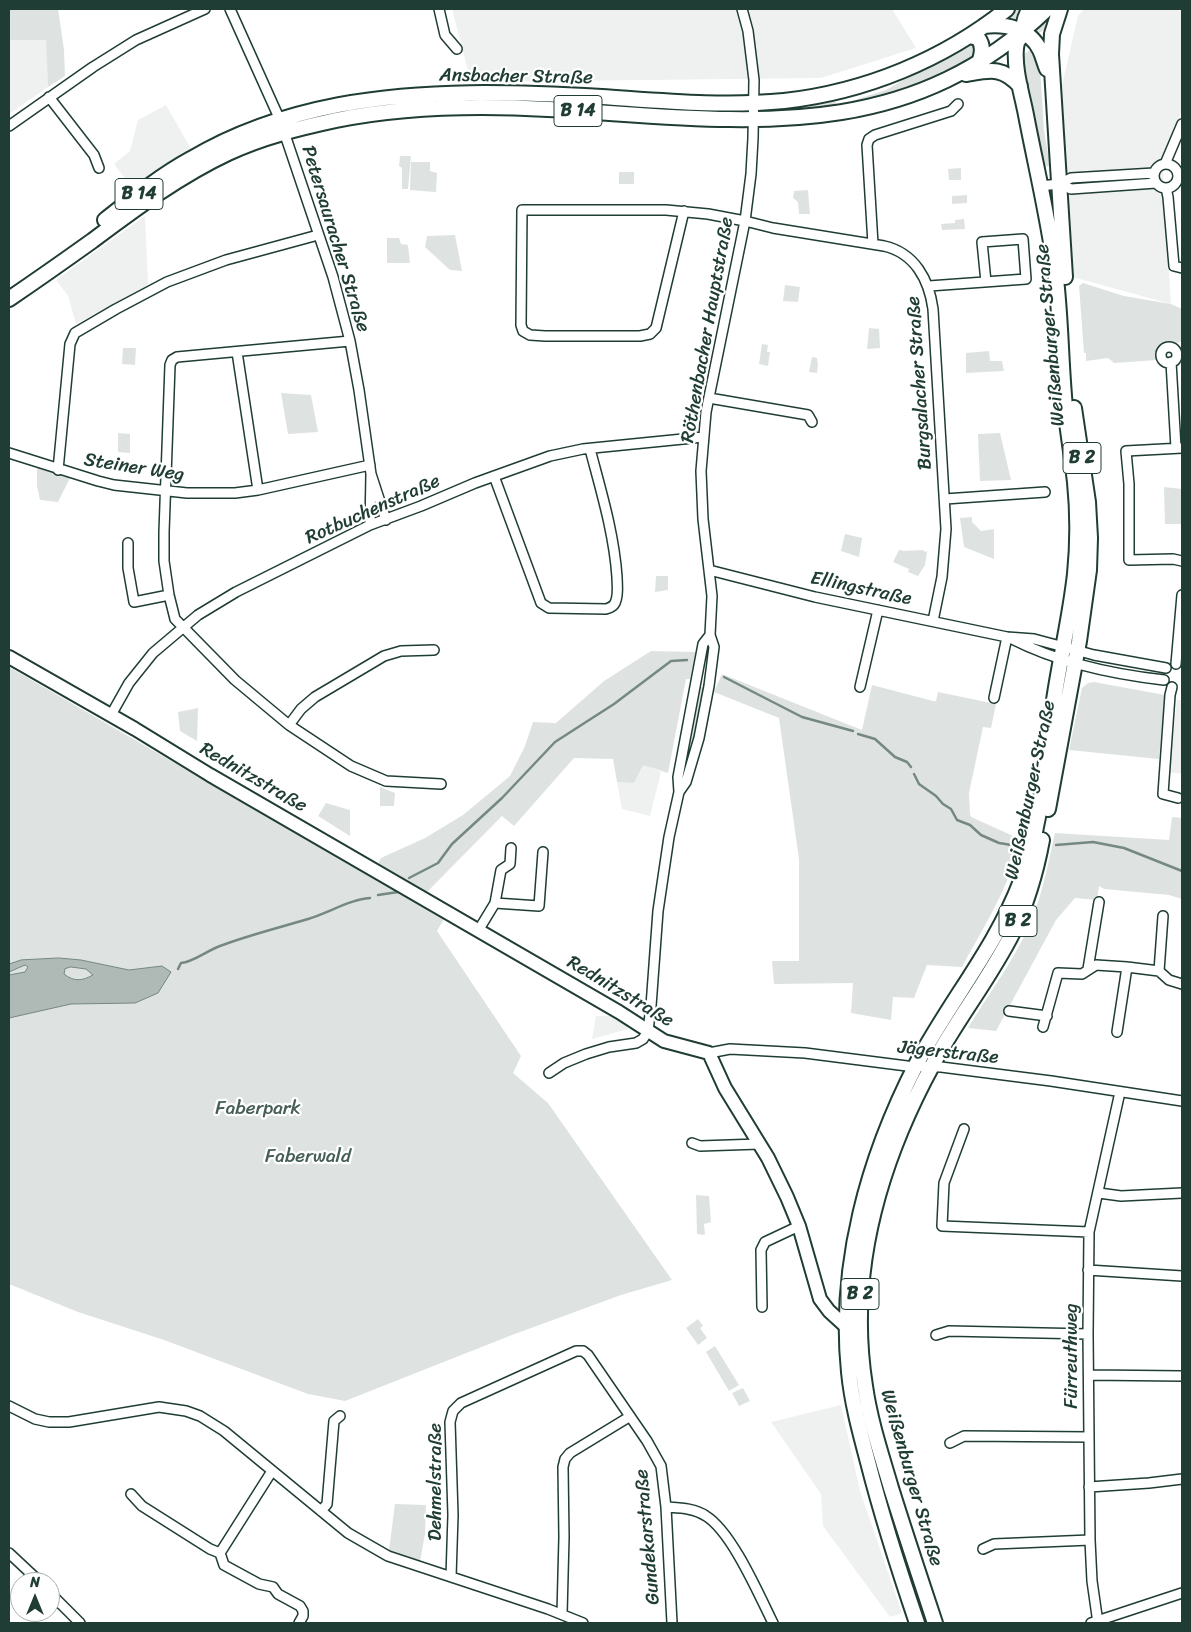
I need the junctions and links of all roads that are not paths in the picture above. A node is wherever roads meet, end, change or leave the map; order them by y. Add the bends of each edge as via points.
1 (205, 9) edge
2 (230, 9) edge
3 (439, 9) edge
4 (742, 9) edge
5 (1007, 9) edge
6 (1029, 9) edge
7 (1047, 9) edge
8 (1060, 9) edge
9 (984, 26) junction
10 (1022, 32) junction
11 (970, 36) junction
12 (457, 49) dead end
13 (979, 63) junction
14 (957, 75) junction
15 (1052, 78) junction
16 (1020, 86) junction
17 (851, 88) junction
18 (49, 97) junction
19 (754, 103) junction
20 (958, 104) dead end
21 (847, 112) junction
22 (754, 120) junction
23 (1182, 124) edge
24 (9, 126) edge
25 (282, 126) junction
26 (1165, 164) junction
27 (99, 168) dead end
28 (1154, 173) junction
29 (1180, 175) edge
30 (1156, 183) junction
31 (1059, 184) junction
32 (1040, 186) junction
33 (1166, 188) junction
34 (684, 211) junction
35 (745, 221) junction
36 (318, 235) junction
37 (873, 244) junction
38 (1182, 268) edge
39 (986, 282) junction
40 (929, 286) junction
41 (9, 289) edge
42 (9, 299) edge
43 (350, 341) junction
44 (237, 352) junction
45 (1171, 362) dead end
46 (709, 398) junction
47 (812, 422) dead end
48 (703, 437) junction
49 (1179, 448) edge
50 (590, 449) junction
51 (9, 453) edge
52 (370, 465) junction
53 (58, 470) junction
54 (371, 474) junction
55 (494, 476) junction
56 (258, 490) junction
57 (165, 491) junction
58 (1045, 492) dead end
59 (945, 499) junction
60 (386, 520) junction
61 (370, 525) junction
62 (128, 543) dead end
63 (1182, 561) edge
64 (709, 570) junction
65 (169, 595) junction
66 (1182, 595) edge
67 (878, 610) junction
68 (933, 621) junction
69 (184, 628) junction
70 (710, 635) junction
71 (1007, 637) junction
72 (434, 650) dead end
73 (1062, 654) junction
74 (9, 657) edge
75 (1076, 658) junction
76 (1179, 666) edge
77 (1166, 668) junction
78 (1164, 680) junction
79 (1182, 684) edge
80 (860, 687) dead end
81 (1172, 687) junction
82 (994, 698) dead end
83 (111, 716) junction
84 (288, 725) junction
85 (440, 784) dead end
86 (679, 792) junction
87 (1178, 798) dead end
88 (511, 848) dead end
89 (543, 852) dead end
90 (1099, 902) dead end
91 (495, 903) junction
92 (1163, 916) dead end
93 (478, 931) junction
94 (1127, 967) junction
95 (1088, 969) junction
96 (1158, 971) junction
97 (1182, 984) edge
98 (1009, 1011) dead end
99 (1047, 1016) junction
100 (1044, 1027) dead end
101 (648, 1031) junction
102 (1117, 1032) dead end
103 (709, 1053) junction
104 (915, 1067) junction
105 (931, 1067) junction
106 (549, 1073) dead end
107 (1120, 1092) junction
108 (1182, 1101) edge
109 (964, 1129) dead end
110 (692, 1143) dead end
111 (759, 1144) junction
112 (1182, 1192) edge
113 (1099, 1193) junction
114 (798, 1226) junction
115 (1089, 1232) junction
116 (1088, 1270) junction
117 (1182, 1276) edge
118 (762, 1306) dead end
119 (847, 1327) junction
120 (1088, 1334) junction
121 (936, 1335) dead end
122 (583, 1351) joint
123 (862, 1362) junction
124 (1089, 1375) junction
125 (1182, 1376) edge
126 (9, 1406) edge
127 (340, 1416) dead end
128 (629, 1417) junction
129 (1088, 1437) junction
130 (950, 1443) dead end
131 (272, 1471) junction
132 (1182, 1479) edge
133 (1089, 1487) junction
134 (876, 1492) junction
135 (131, 1494) dead end
136 (666, 1507) junction
137 (897, 1507) junction
138 (321, 1510) junction
139 (1090, 1540) junction
140 (983, 1549) dead end
141 (9, 1553) edge
142 (220, 1553) junction
143 (29, 1572) edge
144 (451, 1577) junction
145 (1182, 1592) edge
146 (60, 1603) edge
147 (562, 1614) junction
148 (80, 1623) edge
149 (299, 1623) edge
150 (581, 1623) edge
151 (672, 1623) edge
152 (773, 1623) edge
153 (917, 1623) edge
154 (936, 1623) edge
155 (1095, 1623) edge

1 - 18 street via 136,40
2 - 25 street, Petersauracher Straße
3 - 12 street via 445,35
4 - 19 street via 752,61
5 - 9 main road, Ansbacher Straße / B 14
6 - 10 main road, B 2
7 - 10 main road, Ansbacher Straße / B 14
8 - 15 main road, Weißenburger Straße / B 2 via 1052,34
9 - 10 main road via 1009,26
9 - 11 main road, Ansbacher Straße / B 14
10 - 13 main road, Ansbacher Straße / B 14
10 - 15 main road via 1036,43
10 - 16 main road, Weißenburger Straße / B 2 via 1016,49
11 - 13 main road via 981,42
11 - 17 main road, Ansbacher Straße / B 14 via 906,70
13 - 14 main road, Ansbacher Straße / B 14
14 - 16 main road via 999,71
14 - 21 main road, Ansbacher Straße / B 14 via 894,101
15 - 31 main road, Weißenburger Straße / B 2
16 - 32 main road, Weißenburger Straße / B 2
17 - 19 main road, Ansbacher Straße / B 14 via 808,98
17 - 21 main road via 842,104
18 - 24 street
18 - 27 street via 94,155
19 - 22 street
19 - 25 main road, Ansbacher Straße / B 14 via 694,103 525,93 440,94 356,102 306,113
20 - 37 street via 951,111 869,139
21 - 22 main road, Ansbacher Straße / B 14
22 - 25 main road, Ansbacher Straße / B 14 via 516,108 435,108
22 - 35 street, Röthenbacher Hauptstraße via 752,174
23 - 26 street
25 - 36 street, Petersauracher Straße
25 - 41 main road, Ansbacher Straße / B 14 via 228,140 177,167
25 - 42 main road, Ansbacher Straße / B 14 via 188,174 151,197
26 - 28 street
26 - 29 street via 1174,167
28 - 30 street
28 - 31 street via 1071,178
29 - 33 street via 1175,184
30 - 31 street via 1071,190
30 - 33 street
31 - 32 street
31 - 75 main road, Weißenburger Straße / B 2 via 1073,393 1089,520 1088,578
32 - 73 main road, Weißenburger Straße / B 2 via 1056,274 1065,406 1077,505 1075,572
33 - 38 street via 1174,266
34 - 34 street, Burgsalacher Straße via 522,210 523,331 533,335 559,336 640,336 653,332
34 - 35 street, Burgsalacher Straße
35 - 37 street, Burgsalacher Straße
35 - 46 street, Röthenbacher Hauptstraße
36 - 43 street, Petersauracher Straße via 333,276
36 - 53 street via 232,258 182,276 75,333 70,344
37 - 40 street, Burgsalacher Straße via 907,256
39 - 39 street via 1026,279 1023,239 982,242
39 - 40 street
40 - 59 street, Burgsalacher Straße
43 - 44 street
43 - 52 street, Petersauracher Straße
44 - 56 street
44 - 57 street via 172,360
45 - 49 street
46 - 47 street via 808,415
46 - 48 street, Röthenbacher Hauptstraße
48 - 50 street, Rotbuchenstraße
48 - 64 street, Röthenbacher Hauptstraße via 701,491
49 - 63 street via 1126,451 1129,560
50 - 55 street, Rotbuchenstraße via 550,456
50 - 55 street via 615,559 618,594 615,604 606,609 549,608 541,603
51 - 53 street, Steiner Weg
52 - 54 street, Petersauracher Straße
52 - 56 street, Steiner Weg
53 - 57 street, Steiner Weg via 114,485
54 - 60 street, Petersauracher Straße
54 - 61 street, Petersauracher Straße
55 - 60 street, Rotbuchenstraße
56 - 57 street, Steiner Weg via 235,493
57 - 65 street via 164,561
58 - 59 street
59 - 68 street, Burgsalacher Straße via 944,562
60 - 61 street, Rotbuchenstraße
61 - 69 street, Rotbuchenstraße via 236,592 198,615
62 - 65 street via 128,568 134,602
64 - 67 street, Ellingstraße
64 - 70 street, Röthenbacher Hauptstraße via 712,596
65 - 69 street via 176,619
66 - 76 street
67 - 68 street, Ellingstraße
67 - 80 street
68 - 71 street, Ellingstraße
69 - 83 street, Rotbuchenstraße via 153,653 129,684
69 - 84 street via 235,680
70 - 86 street, Röthenbacher Hauptstraße via 701,654 678,777
70 - 86 street, Röthenbacher Hauptstraße via 714,647 709,686 686,782
71 - 73 street, Ellingstraße via 1034,639
71 - 82 street
72 - 84 street via 401,651 384,656 315,697
73 - 75 street, Ellingstraße
73 - 104 main road, Weißenburger Straße / B 2 via 1040,809 1020,882 995,936
74 - 83 main road, Rednitzstraße
75 - 77 street
75 - 78 street
75 - 105 main road, Weißenburger Straße / B 2 via 1045,827 1026,902 1003,951
76 - 77 street
77 - 78 street
78 - 81 street
79 - 81 street
81 - 87 street via 1163,794
83 - 93 main road, Rednitzstraße
84 - 85 street via 351,766 386,781
86 - 101 street, Röthenbacher Hauptstraße via 658,910
88 - 91 street via 510,864 502,870
89 - 91 street via 539,906
90 - 95 street
91 - 93 street
92 - 96 street
93 - 101 main road, Rednitzstraße
94 - 95 street via 1096,965
94 - 96 street
94 - 102 street
95 - 99 street via 1082,974 1058,973
96 - 97 street via 1169,980
98 - 99 street
99 - 100 street
101 - 103 main road, Rednitzstraße via 671,1044
101 - 106 street via 636,1043 586,1054
103 - 104 street, Jägerstraße via 730,1049 805,1053
103 - 111 main road via 725,1088
104 - 105 street, Jägerstraße
104 - 119 main road, Weißenburger Straße / B 2 via 881,1146 862,1210 850,1268
105 - 107 street, Jägerstraße
105 - 123 main road, Weißenburger Straße / B 2 via 896,1144 871,1221 860,1295
107 - 108 street, Jägerstraße
107 - 113 street, Fürreuthweg
109 - 115 street via 944,1183 942,1226
110 - 111 street via 700,1146
111 - 114 main road via 787,1197
112 - 113 street via 1120,1196
113 - 115 street, Fürreuthweg
114 - 118 street via 766,1242 760,1250
114 - 119 main road via 820,1299 828,1311
115 - 116 street, Fürreuthweg
116 - 117 street
116 - 120 street, Fürreuthweg
119 - 123 main road via 854,1333
119 - 134 main road, Weißenburger Straße / B 2 via 854,1406
120 - 121 street via 949,1331
120 - 124 street, Fürreuthweg
122 - 128 street, Gundekarstraße
122 - 144 street, Dehmelstraße via 576,1351 461,1403 453,1411 450,1422
123 - 137 main road, Weißenburger Straße / B 2 via 874,1429
124 - 125 street
124 - 129 street, Fürreuthweg
126 - 131 street via 49,1422 68,1422 159,1407 186,1411 218,1427
127 - 138 street via 334,1421 327,1504
128 - 136 street, Gundekarstraße via 661,1466
128 - 147 street via 565,1459
129 - 130 street via 964,1436
129 - 133 street, Fürreuthweg
131 - 138 street
131 - 142 street
132 - 133 street
133 - 139 street, Fürreuthweg
134 - 137 main road via 885,1495
134 - 153 main road, Weißenburger Straße / B 2
135 - 142 street via 142,1506
136 - 151 street, Gundekarstraße
136 - 152 street via 690,1508 717,1525 734,1548
137 - 154 main road, Weißenburger Straße / B 2
138 - 144 street via 360,1540 388,1556
139 - 140 street via 994,1544
139 - 155 street, Fürreuthweg
141 - 143 street
142 - 149 street via 224,1565 273,1588 300,1606 303,1616
144 - 147 street
145 - 155 street
146 - 148 street
147 - 150 street

